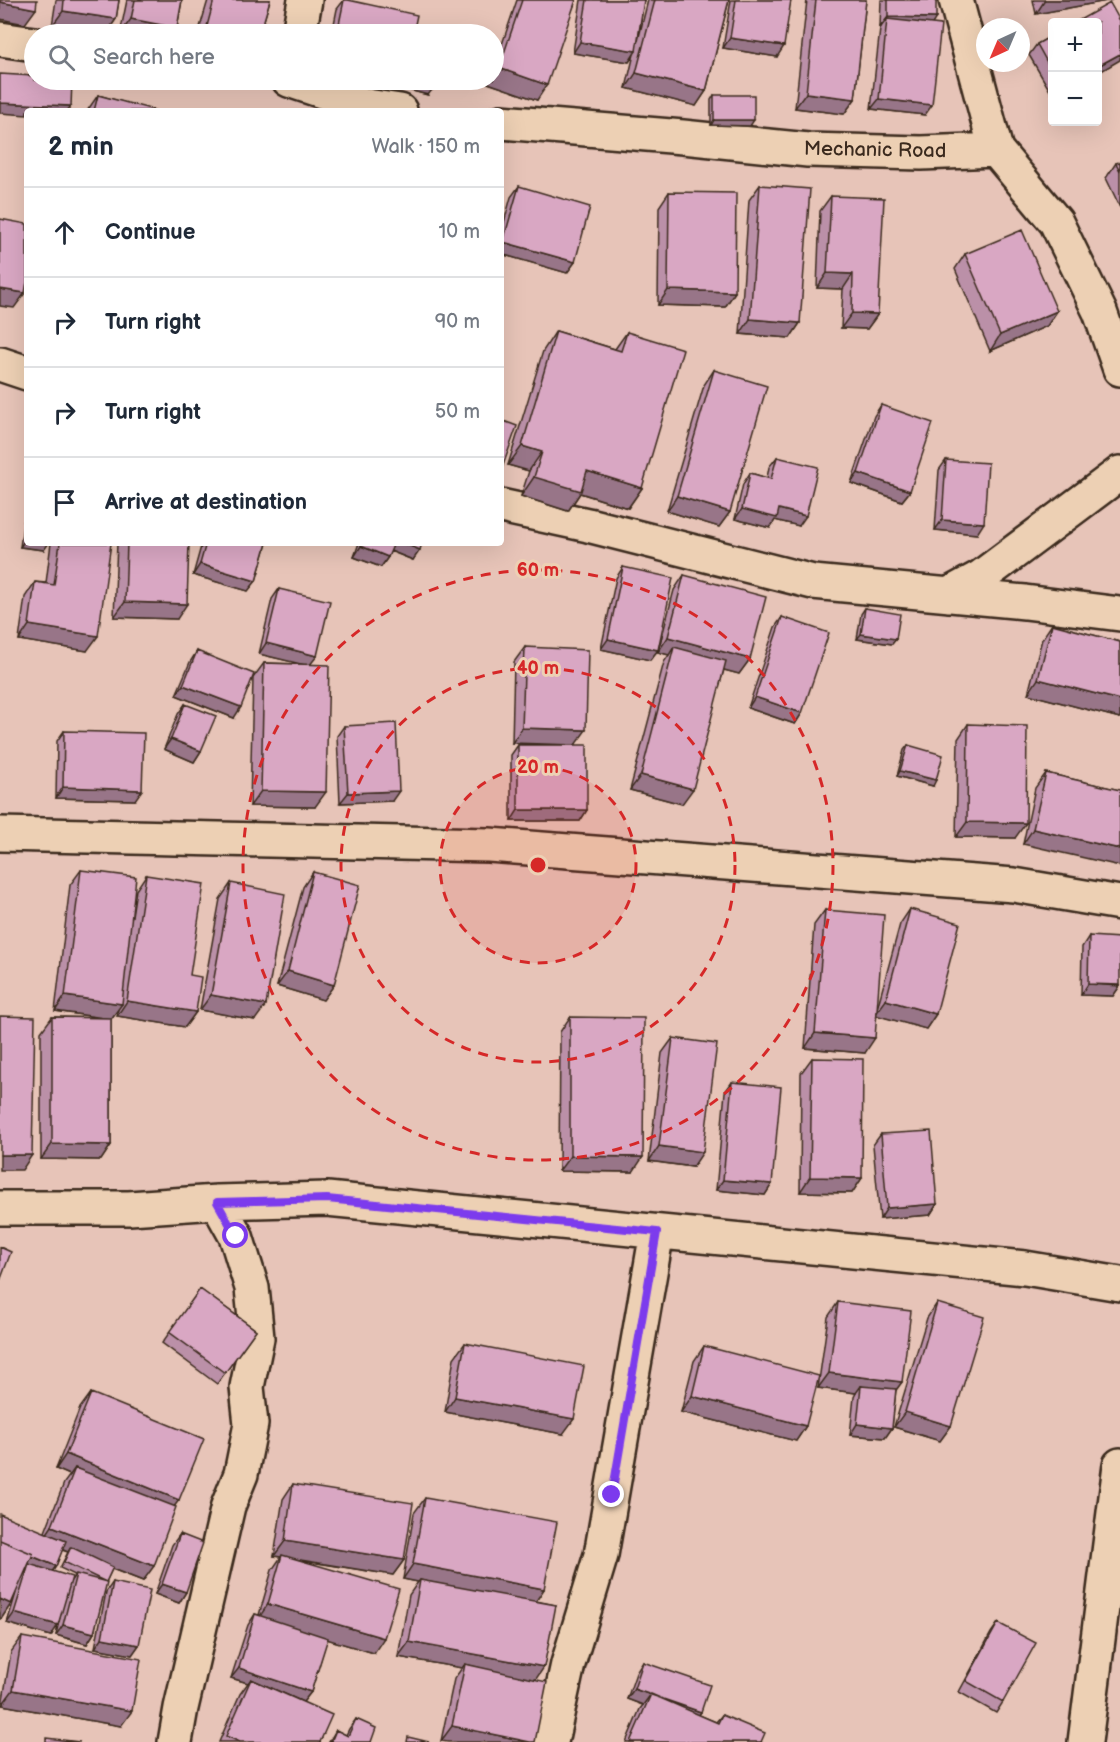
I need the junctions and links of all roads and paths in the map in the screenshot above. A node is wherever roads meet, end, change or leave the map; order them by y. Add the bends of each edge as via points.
1 (305, 0) edge
2 (956, 0) edge
3 (301, 24) edge
4 (0, 39) edge
5 (24, 43) edge
6 (320, 90) edge
7 (380, 108) edge
8 (504, 122) edge
9 (996, 150) junction
10 (0, 364) edge
11 (1120, 369) edge
12 (24, 372) edge
13 (1120, 473) edge
14 (504, 507) edge
15 (948, 595) junction
16 (1120, 614) edge
17 (0, 834) edge
18 (1120, 903) edge
19 (217, 1202) junction
20 (0, 1208) edge
21 (657, 1232) junction
22 (1120, 1284) edge
23 (1120, 1465) edge
24 (175, 1742) edge
25 (551, 1742) edge
26 (1085, 1742) edge

1 - 3 street
2 - 9 street
4 - 5 street
6 - 7 street
8 - 9 street, Mechanic Road via 808,150
9 - 11 street via 1056,222 1100,312
10 - 12 street
13 - 15 street via 981,577
14 - 15 street via 813,582
15 - 16 street
17 - 18 street via 489,845 1014,885
19 - 20 street via 129,1209
19 - 21 street via 327,1199
19 - 24 street via 236,1236 252,1288 257,1338 247,1387 251,1424 241,1474 228,1506
21 - 22 street via 1025,1268
21 - 25 street via 601,1555 568,1664
23 - 26 street

